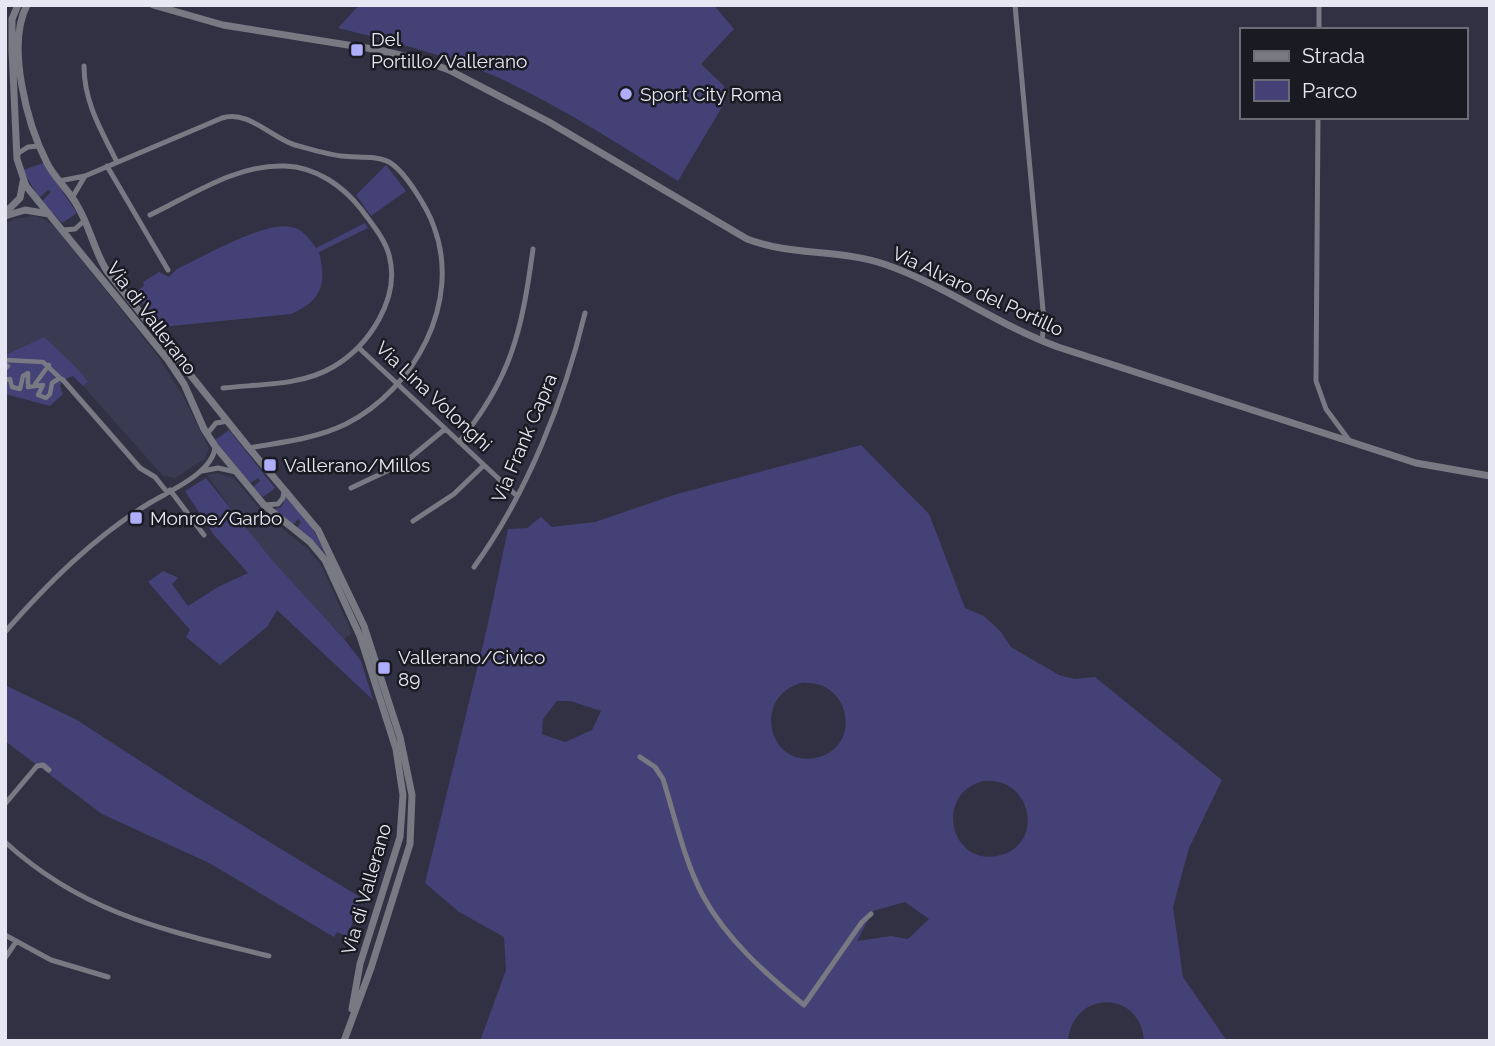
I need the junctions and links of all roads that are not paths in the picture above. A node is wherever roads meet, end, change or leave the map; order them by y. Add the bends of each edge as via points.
1 (18, 5) edge
2 (27, 5) edge
3 (153, 5) edge
4 (1016, 5) edge
5 (1320, 5) edge
6 (1319, 28) edge
7 (84, 66) dead end
8 (1318, 119) edge
9 (39, 146) junction
10 (17, 154) junction
11 (117, 162) junction
12 (107, 166) junction
13 (85, 176) junction
14 (22, 178) junction
15 (59, 181) junction
16 (72, 198) junction
17 (5, 214) edge
18 (49, 214) junction
19 (150, 215) dead end
20 (84, 221) junction
21 (63, 230) junction
22 (533, 249) dead end
23 (168, 270) dead end
24 (585, 313) dead end
25 (1042, 341) junction
26 (359, 348) junction
27 (5, 364) edge
28 (49, 365) junction
29 (62, 379) junction
30 (5, 380) edge
31 (397, 384) junction
32 (34, 385) junction
33 (223, 388) dead end
34 (228, 421) junction
35 (445, 429) junction
36 (207, 434) junction
37 (1349, 440) junction
38 (459, 442) junction
39 (215, 446) junction
40 (248, 448) junction
41 (484, 465) junction
42 (202, 471) junction
43 (236, 472) junction
44 (1490, 477) edge
45 (351, 488) dead end
46 (284, 490) junction
47 (168, 491) junction
48 (517, 496) junction
49 (264, 505) junction
50 (413, 521) dead end
51 (204, 535) dead end
52 (474, 567) dead end
53 (5, 632) edge
54 (640, 757) dead end
55 (49, 770) dead end
56 (5, 804) edge
57 (5, 842) edge
58 (871, 914) dead end
59 (5, 935) edge
60 (16, 942) junction
61 (268, 956) dead end
62 (5, 958) edge
63 (108, 977) dead end
64 (349, 1023) junction
65 (344, 1041) edge

1 - 10 street, Via di Vallerano via 11,23
2 - 9 street, Via di Vallerano via 19,27 20,61
3 - 25 street, Via Alvaro del Portillo via 236,28 379,50 439,66 549,122 747,239 782,250 847,255 885,265
4 - 25 street
5 - 6 street
7 - 11 street via 90,105
8 - 37 street via 1316,381 1326,410
9 - 10 street
9 - 15 street, Via di Vallerano
10 - 14 street, Via di Vallerano
11 - 12 street
11 - 31 street via 235,116 292,144 390,163 430,217 442,259 433,324 417,358
12 - 13 street
12 - 23 street
13 - 15 street
13 - 16 street
14 - 17 street via 21,196
14 - 18 street, Via di Vallerano
15 - 16 street, Via di Vallerano
16 - 20 street, Via di Vallerano
17 - 18 street via 25,210
18 - 21 street, Via di Vallerano
19 - 26 street via 231,176 256,169 293,167 335,183 385,244 390,263 390,285 381,313
20 - 21 street via 75,229
20 - 34 street, Via di Vallerano via 107,271
21 - 36 street, Via di Vallerano via 168,360
22 - 38 street via 523,318 512,354 491,399
24 - 48 street, Via Frank Capra via 558,401
25 - 37 street, Via Alvaro del Portillo
26 - 31 street, Via Lina Volonghi
26 - 33 street via 315,375
27 - 28 street
28 - 29 street
28 - 32 street
29 - 32 street via 52,383 46,398 38,395 43,385
29 - 47 street via 140,468
30 - 32 street via 20,389 27,373 28,387
31 - 35 street, Via Lina Volonghi
31 - 40 street via 340,427 299,440
34 - 36 street via 216,423
34 - 40 street, Via di Vallerano
35 - 38 street, Via Lina Volonghi
35 - 45 street via 408,460
36 - 39 street, Via di Vallerano
37 - 44 street, Via Alvaro del Portillo via 1432,467
38 - 41 street, Via Lina Volonghi
39 - 42 street via 213,458
39 - 43 street, Via di Vallerano
40 - 46 street, Via di Vallerano
41 - 48 street, Via Lina Volonghi
41 - 50 street via 454,494
42 - 43 street
42 - 47 street
43 - 49 street, Via di Vallerano
46 - 49 street via 278,503
46 - 64 street, Via di Vallerano via 318,530 361,618 411,784 409,848
47 - 51 street
47 - 53 street via 93,542
48 - 52 street, Via Frank Capra via 503,526
49 - 64 street, Via di Vallerano via 313,545 328,567 365,649 399,762 400,837 360,964
54 - 58 street via 655,766 663,779 692,870 714,914 761,970 804,1005
55 - 56 street via 36,766
57 - 61 street via 43,874 108,911
59 - 60 street
60 - 62 street
60 - 63 street via 51,960
64 - 65 street, Via di Vallerano

